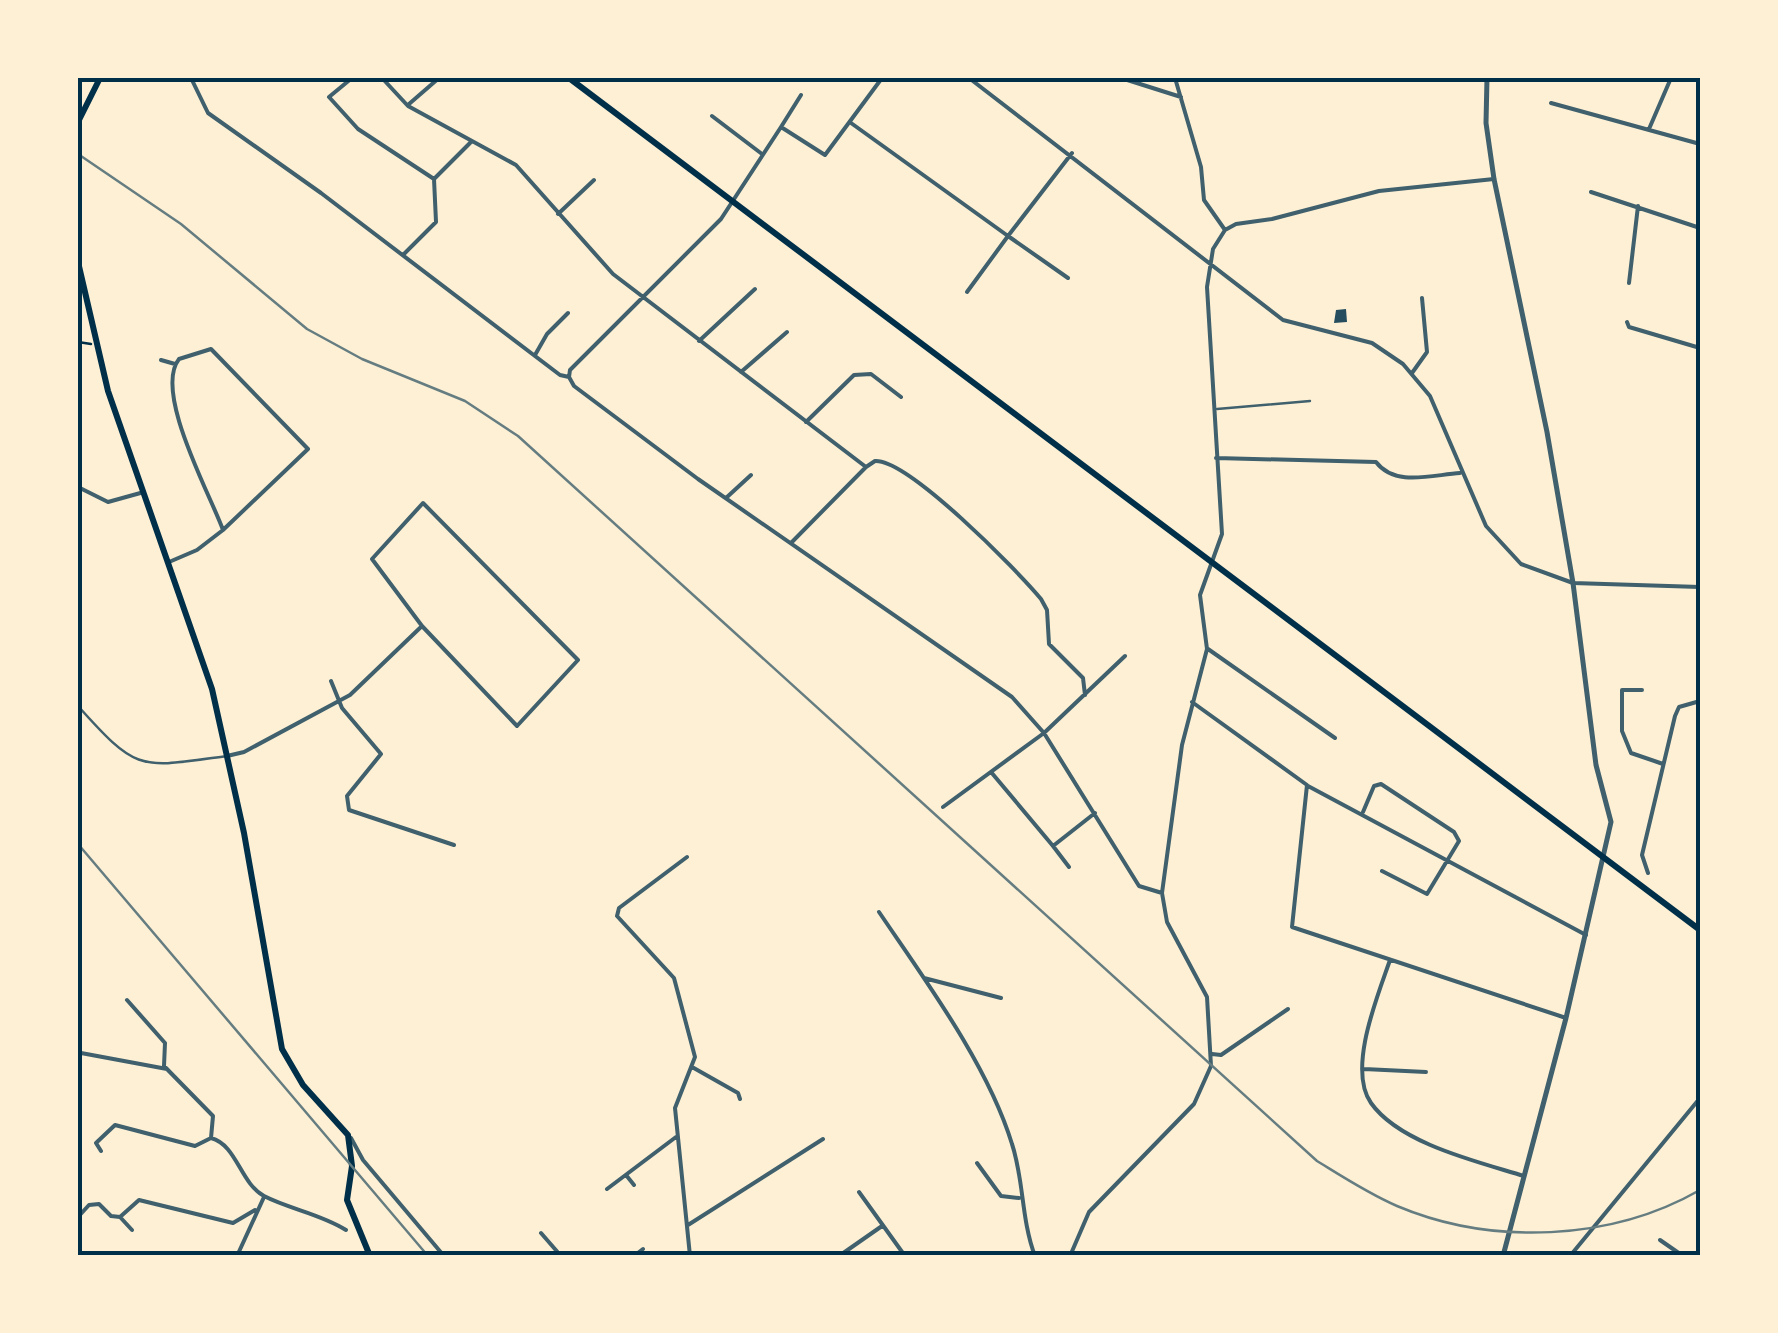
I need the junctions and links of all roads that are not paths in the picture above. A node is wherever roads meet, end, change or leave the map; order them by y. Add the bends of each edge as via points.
1 (100, 78) edge
2 (191, 78) edge
3 (352, 78) edge
4 (382, 78) edge
5 (440, 78) edge
6 (568, 78) edge
7 (882, 78) edge
8 (970, 78) edge
9 (1121, 78) edge
10 (1175, 78) edge
11 (1487, 78) edge
12 (1671, 78) edge
13 (801, 95) dead end
14 (1180, 97) junction
15 (1551, 104) dead end
16 (408, 106) junction
17 (712, 116) dead end
18 (78, 122) edge
19 (851, 123) junction
20 (781, 127) junction
21 (1649, 129) junction
22 (471, 142) junction
23 (1700, 144) edge
24 (1072, 153) junction
25 (762, 154) junction
26 (434, 178) junction
27 (1494, 179) junction
28 (594, 180) dead end
29 (1591, 192) dead end
30 (733, 199) junction
31 (1638, 206) junction
32 (558, 214) junction
33 (1700, 228) edge
34 (1225, 230) junction
35 (1008, 236) junction
36 (403, 255) junction
37 (78, 262) edge
38 (1208, 264) junction
39 (1068, 278) dead end
40 (1629, 283) dead end
41 (755, 289) dead end
42 (967, 292) dead end
43 (643, 298) junction
44 (1422, 298) dead end
45 (568, 313) dead end
46 (1627, 322) dead end
47 (787, 332) dead end
48 (699, 340) junction
49 (1700, 348) edge
50 (535, 355) junction
51 (161, 360) dead end
52 (175, 364) junction
53 (741, 372) junction
54 (1412, 372) junction
55 (569, 378) junction
56 (901, 396) dead end
57 (1310, 401) dead end
58 (1214, 409) junction
59 (806, 422) junction
60 (1216, 458) junction
61 (866, 467) junction
62 (1460, 473) junction
63 (751, 475) dead end
64 (78, 486) edge
65 (144, 492) junction
66 (726, 498) junction
67 (223, 530) junction
68 (792, 543) junction
69 (1211, 561) junction
70 (169, 562) junction
71 (1573, 582) junction
72 (1700, 588) edge
73 (422, 626) junction
74 (1207, 649) junction
75 (1125, 656) dead end
76 (331, 680) dead end
77 (1642, 690) dead end
78 (1086, 694) junction
79 (338, 701) junction
80 (1700, 701) edge
81 (1192, 702) junction
82 (78, 706) edge
83 (1044, 733) junction
84 (1335, 738) dead end
85 (227, 756) junction
86 (1663, 764) junction
87 (991, 772) junction
88 (1307, 785) junction
89 (943, 808) dead end
90 (1095, 813) junction
91 (1362, 813) junction
92 (454, 844) dead end
93 (1053, 846) junction
94 (687, 857) dead end
95 (1605, 860) junction
96 (1446, 862) junction
97 (1069, 867) dead end
98 (1382, 872) dead end
99 (1648, 873) dead end
100 (1162, 892) junction
101 (879, 912) dead end
102 (1700, 930) edge
103 (1586, 935) junction
104 (1390, 960) junction
105 (924, 978) junction
106 (1001, 998) dead end
107 (127, 1000) dead end
108 (1288, 1009) dead end
109 (1566, 1018) junction
110 (79, 1045) edge
111 (1212, 1054) junction
112 (79, 1055) edge
113 (692, 1067) junction
114 (167, 1069) junction
115 (1364, 1069) junction
116 (1426, 1072) dead end
117 (1700, 1098) edge
118 (740, 1100) dead end
119 (1693, 1107) junction
120 (1700, 1113) edge
121 (348, 1136) junction
122 (210, 1138) junction
123 (676, 1138) junction
124 (823, 1139) dead end
125 (101, 1150) dead end
126 (977, 1162) dead end
127 (626, 1175) junction
128 (1524, 1176) junction
129 (634, 1185) dead end
130 (607, 1189) dead end
131 (859, 1192) dead end
132 (264, 1196) junction
133 (1019, 1198) junction
134 (255, 1210) junction
135 (120, 1216) junction
136 (78, 1217) edge
137 (687, 1225) junction
138 (882, 1226) junction
139 (132, 1230) dead end
140 (346, 1230) dead end
141 (541, 1233) dead end
142 (1660, 1240) dead end
143 (643, 1249) dead end
144 (237, 1256) edge
145 (370, 1256) edge
146 (444, 1256) edge
147 (561, 1256) edge
148 (634, 1256) edge
149 (690, 1256) edge
150 (839, 1256) edge
151 (905, 1256) edge
152 (1036, 1256) edge
153 (1070, 1256) edge
154 (1504, 1256) edge
155 (1570, 1256) edge
156 (1682, 1256) edge

1 - 18 main road
2 - 36 street via 208,113
3 - 26 street via 329,97 358,129
4 - 16 street
5 - 16 street
6 - 30 main road
7 - 19 street
8 - 24 street
9 - 14 street
10 - 14 street
11 - 27 street
12 - 21 street
13 - 20 street
14 - 34 street via 1204,200
15 - 21 street
16 - 22 street
17 - 25 street
19 - 20 street via 825,155
19 - 35 street
20 - 25 street
21 - 23 street
22 - 26 street
22 - 32 street via 516,166
24 - 35 street
24 - 38 street
25 - 30 street
26 - 36 street via 436,222
27 - 34 street via 1379,190
27 - 71 street
28 - 32 street
29 - 31 street
30 - 43 street
30 - 69 main road
31 - 33 street
31 - 40 street
32 - 43 street via 594,258
34 - 38 street
35 - 39 street
35 - 42 street
36 - 50 street
37 - 65 main road via 95,344
38 - 54 street via 1283,320 1372,344
38 - 58 street
41 - 48 street
43 - 48 street
43 - 55 street
44 - 54 street via 1426,352
45 - 50 street
46 - 49 street
47 - 53 street
48 - 53 street
50 - 55 street
51 - 52 street
52 - 67 street via 180,422
52 - 67 street via 215,350 308,450
53 - 59 street
54 - 62 street via 1430,396
55 - 66 street
56 - 59 street via 871,374 854,375
57 - 58 lane
58 - 60 street
59 - 61 street
60 - 62 street via 1376,462 1396,478
60 - 69 street via 1222,534
61 - 68 street
61 - 78 street via 886,460 897,465 1022,576 1047,610 1049,644 1083,678
62 - 71 street via 1500,546 1521,564
63 - 66 street
64 - 65 street via 108,502
65 - 70 main road
66 - 68 street
67 - 70 street
68 - 83 street via 1012,697
69 - 74 street via 1200,595
69 - 95 main road
70 - 85 main road
71 - 72 street
71 - 95 street via 1596,765 1611,822
73 - 73 street via 518,726 578,660 423,503 372,559
73 - 79 street
74 - 81 street
74 - 84 street
75 - 78 street
76 - 79 street
77 - 86 street via 1622,690 1622,732 1631,753
78 - 83 street
79 - 85 street
79 - 92 street via 381,754 347,796 349,810
80 - 86 street via 1677,711
81 - 88 street
81 - 100 street
82 - 85 lane via 118,751 136,761 152,766
83 - 87 street
83 - 90 street
85 - 121 main road via 282,1049 302,1086
86 - 99 street via 1642,855
87 - 89 street
87 - 93 street
88 - 91 street
88 - 104 street via 1292,927
90 - 93 street
90 - 100 street via 1139,886
91 - 96 street
91 - 96 street via 1380,784 1454,832 1459,840
93 - 97 street
94 - 113 street via 617,916 674,978
95 - 102 main road
95 - 103 street via 1595,878
96 - 98 street via 1426,894
96 - 103 street
100 - 111 street via 1167,922 1208,997
101 - 105 street
103 - 109 street
104 - 109 street
104 - 115 street via 1364,1043
105 - 106 street
105 - 133 street via 954,1023 1011,1140
107 - 114 street via 165,1043
108 - 111 street via 1221,1055
109 - 128 street
110 - 112 street
111 - 153 street via 1194,1104 1089,1212
112 - 114 street
113 - 118 street
113 - 123 street via 675,1108
114 - 122 street via 213,1116
115 - 116 street
115 - 128 street via 1371,1104 1410,1134
117 - 119 street
119 - 120 street
119 - 155 street
121 - 145 main road via 347,1200
121 - 146 street
122 - 125 street via 195,1146 115,1125 96,1143
122 - 132 street via 217,1138
123 - 127 street
123 - 137 street
124 - 137 street
126 - 133 street via 1001,1196
127 - 129 street
127 - 130 street
128 - 154 street
131 - 138 street
132 - 134 street
132 - 140 street
133 - 152 street
134 - 135 street via 233,1223 139,1200
134 - 144 street
135 - 136 street via 99,1204
135 - 139 street
137 - 149 street
138 - 150 street
138 - 151 street
141 - 147 street
142 - 156 street
143 - 148 street

